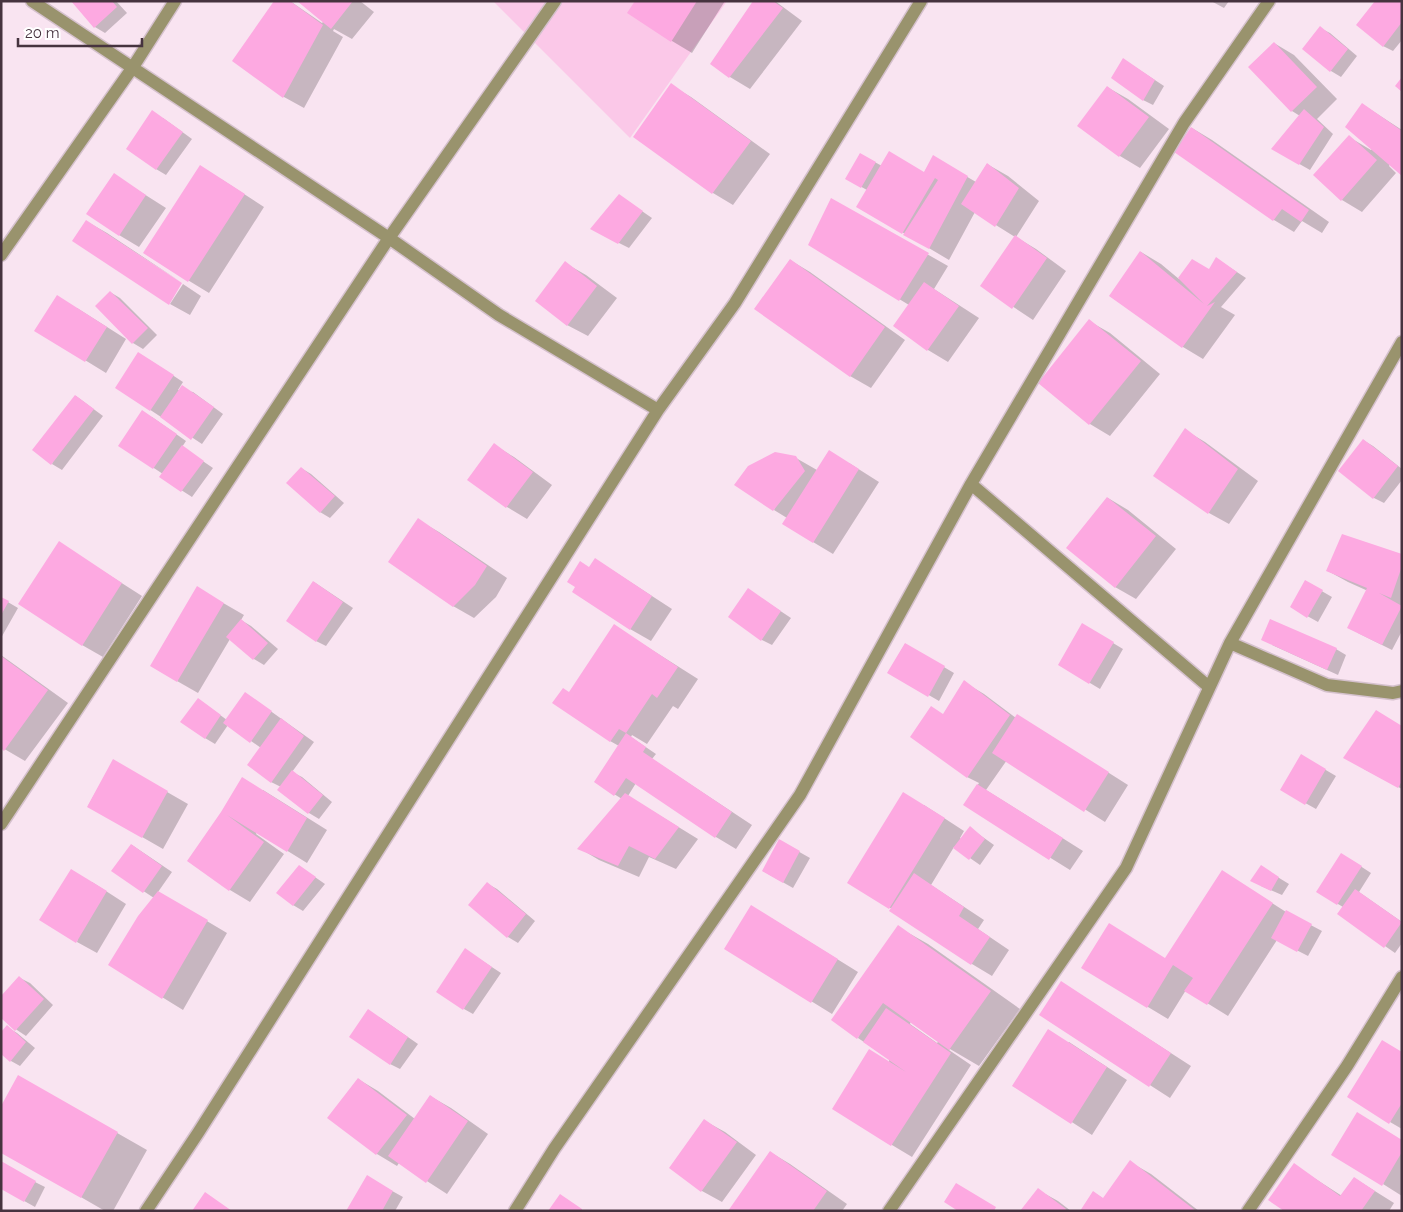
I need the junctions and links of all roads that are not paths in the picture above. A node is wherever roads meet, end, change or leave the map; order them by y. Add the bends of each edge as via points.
1 (32, 1) edge
2 (176, 1) edge
3 (555, 1) edge
4 (921, 1) edge
5 (1269, 1) edge
6 (132, 67) junction
7 (389, 238) junction
8 (1, 255) edge
9 (1402, 342) edge
10 (658, 410) junction
11 (971, 484) junction
12 (1230, 642) junction
13 (1209, 687) junction
14 (1402, 691) edge
15 (1, 824) edge
16 (1402, 977) edge
17 (146, 1211) edge
18 (515, 1211) edge
19 (890, 1211) edge
20 (1248, 1211) edge

1 - 6 street
2 - 6 street
3 - 7 street
4 - 10 street via 735,303
5 - 11 street via 1184,123
6 - 7 street
6 - 8 street
7 - 10 street via 499,315
7 - 15 street
9 - 12 street
10 - 17 street via 204,1125
11 - 13 street
11 - 18 street via 800,795 554,1149
12 - 13 street
12 - 14 street via 1327,685 1393,693
13 - 19 street via 1126,868
16 - 20 street via 1347,1066

